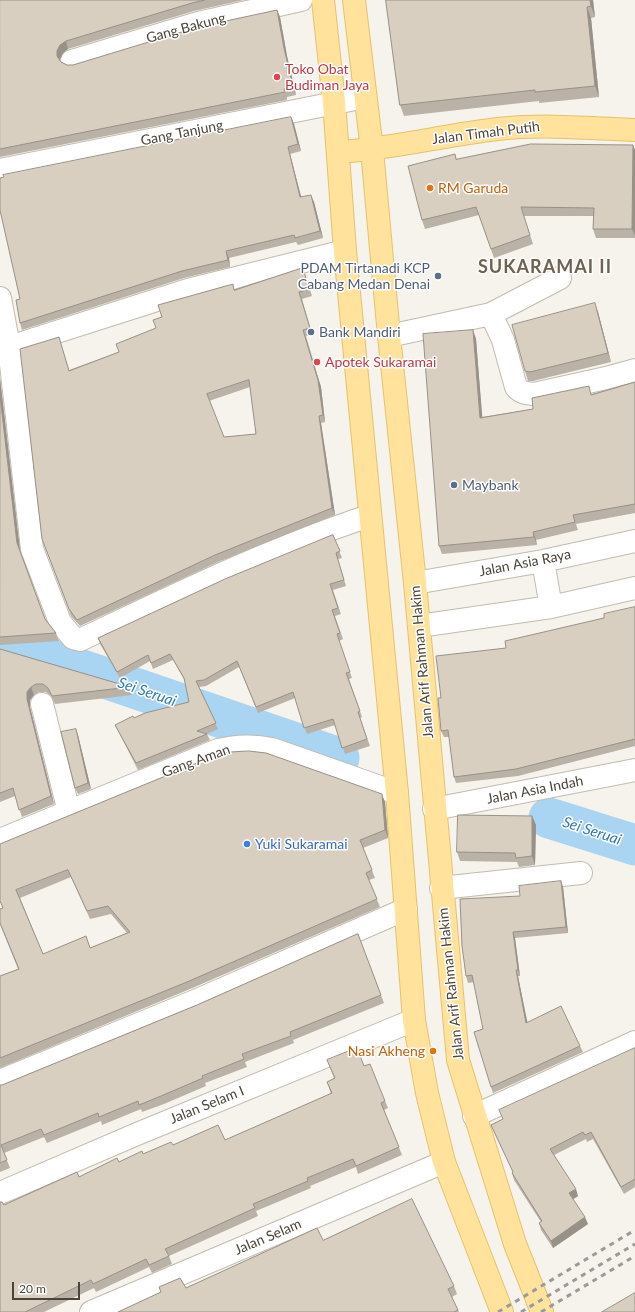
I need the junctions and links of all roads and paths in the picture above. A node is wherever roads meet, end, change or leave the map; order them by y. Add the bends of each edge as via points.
1 (301, 0) edge
2 (323, 0) edge
3 (354, 0) edge
4 (72, 61) dead end
5 (365, 97) junction
6 (334, 102) junction
7 (635, 130) edge
8 (372, 150) junction
9 (338, 152) junction
10 (0, 170) edge
11 (345, 251) junction
12 (560, 278) dead end
13 (0, 298) edge
14 (491, 314) junction
15 (389, 336) junction
16 (5, 348) edge
17 (635, 370) edge
18 (369, 516) junction
19 (635, 541) edge
20 (543, 562) junction
21 (415, 583) junction
22 (635, 588) edge
23 (551, 607) junction
24 (419, 626) junction
25 (42, 704) dead end
26 (635, 770) edge
27 (396, 793) junction
28 (434, 809) junction
29 (68, 812) junction
30 (0, 840) edge
31 (581, 873) dead end
32 (441, 888) junction
33 (406, 909) junction
34 (414, 1020) junction
35 (635, 1042) edge
36 (0, 1081) edge
37 (474, 1116) junction
38 (444, 1162) junction
39 (0, 1193) edge
40 (91, 1312) edge
41 (502, 1312) edge
42 (542, 1312) edge

1 - 4 street, Gang Bakung via 198,23
2 - 6 main road
3 - 5 main road, Jalan Arif Rahman Hakim
5 - 6 street, Gang Tanjung
5 - 8 main road, Jalan Arif Rahman Hakim
6 - 9 main road
6 - 10 street, Gang Tanjung
7 - 8 main road, Jalan Timah Putih via 545,126 500,129
8 - 9 main road, Jalan Timah Putih
8 - 15 main road, Jalan Arif Rahman Hakim
9 - 11 main road
11 - 16 street via 188,290
11 - 18 main road
12 - 14 street
13 - 16 street
14 - 15 street
14 - 17 street via 503,340 516,386 520,391 534,394
15 - 21 main road, Jalan Arif Rahman Hakim
16 - 18 street via 32,549 60,622 73,638 80,640 265,554
18 - 27 main road
19 - 20 street, Jalan Asia Raya
20 - 21 street, Jalan Asia Raya
20 - 23 street
21 - 24 main road, Jalan Arif Rahman Hakim
22 - 23 street
23 - 24 street
24 - 28 main road, Jalan Arif Rahman Hakim
25 - 29 street
26 - 28 street, Jalan Asia Indah
27 - 29 street, Gang Aman via 254,745 218,750
27 - 33 main road
28 - 32 main road, Jalan Arif Rahman Hakim
29 - 30 street, Gang Aman
31 - 32 street
32 - 37 main road, Jalan Arif Rahman Hakim via 458,1060
33 - 34 main road
33 - 36 street via 195,1001
34 - 38 main road via 427,1093
34 - 39 street, Jalan Selam I
35 - 37 street
37 - 42 main road, Jalan Arif Rahman Hakim via 515,1244
38 - 40 street, Jalan Selam
38 - 41 main road

